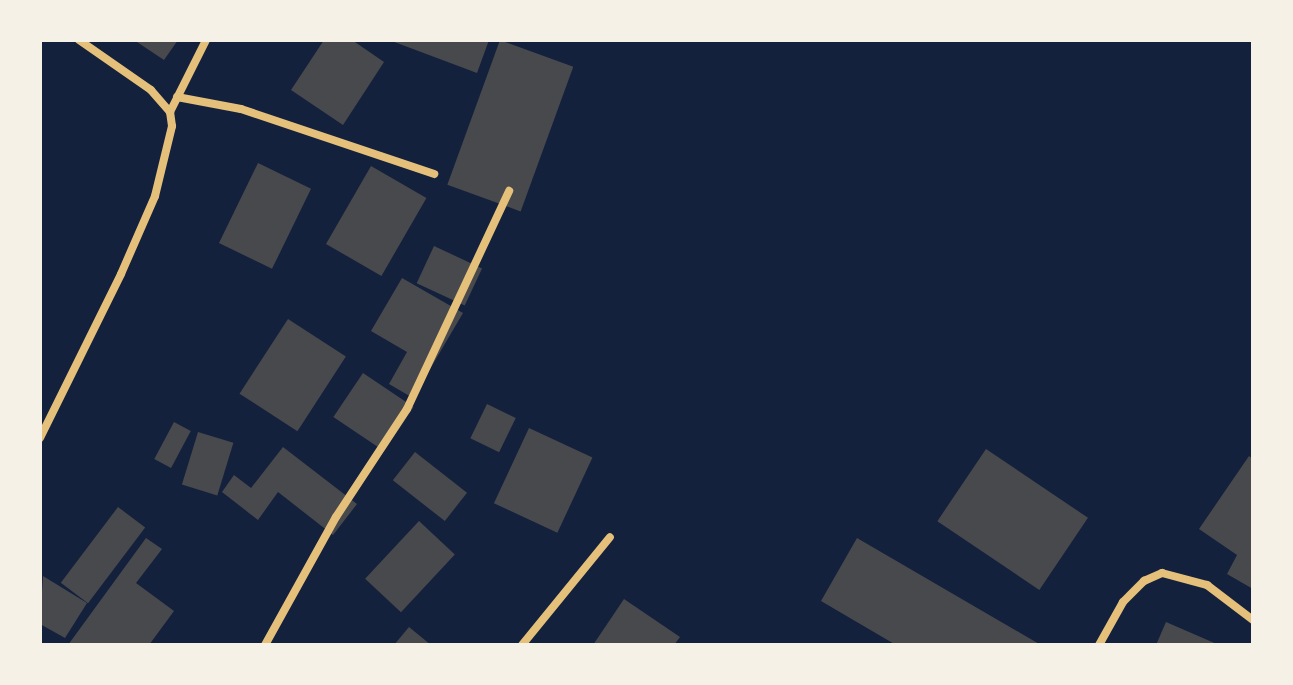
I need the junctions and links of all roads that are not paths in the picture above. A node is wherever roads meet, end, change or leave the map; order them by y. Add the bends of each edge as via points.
1 (79, 40) edge
2 (206, 40) edge
3 (177, 97) junction
4 (170, 112) junction
5 (434, 174) dead end
6 (509, 191) dead end
7 (40, 438) edge
8 (610, 537) dead end
9 (1253, 620) edge
10 (265, 645) edge
11 (522, 645) edge
12 (1099, 645) edge

1 - 4 street via 151,90
2 - 3 street
3 - 4 street
3 - 5 street via 241,109
4 - 7 street via 168,151 155,196
6 - 10 street via 407,409 336,517
8 - 11 street
9 - 12 street via 1207,585 1162,573 1144,581 1123,602

